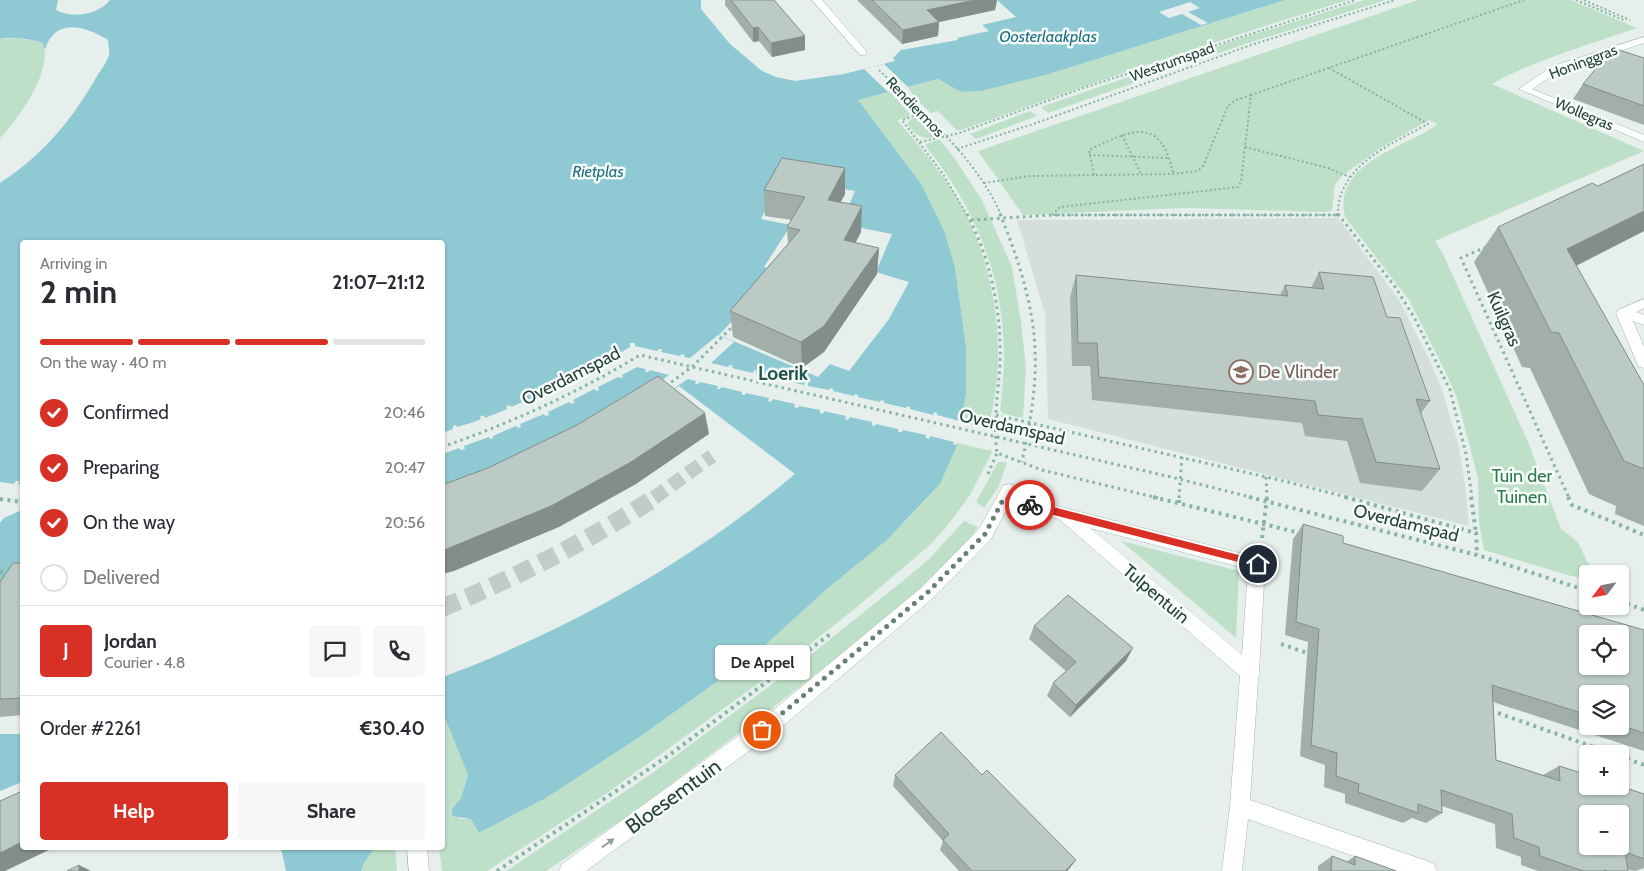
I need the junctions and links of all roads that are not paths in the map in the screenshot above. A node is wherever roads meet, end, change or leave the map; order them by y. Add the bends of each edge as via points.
1 (817, 0) edge
2 (1644, 40) edge
3 (863, 53) dead end
4 (1524, 89) joint
5 (1644, 138) edge
6 (1644, 303) edge
7 (1623, 313) junction
8 (1644, 320) edge
9 (1644, 363) edge
10 (1007, 494) joint
11 (1062, 513) junction
12 (1251, 674) junction
13 (1240, 806) junction
14 (416, 850) edge
15 (419, 871) edge
16 (568, 871) edge
17 (1232, 871) edge
18 (1426, 871) edge

1 - 3 street
2 - 4 street, Honinggras via 1557,68
4 - 5 street, Wollegras
6 - 7 street
7 - 8 street
7 - 9 street
10 - 11 street, Tulpentuin
16 -> 10 street, Bloesemtuin via 777,719 927,593 985,534
11 - 12 street, Tulpentuin
11 - 12 street, Tulpentuin via 1258,564
12 - 13 street, Tulpentuin
13 - 17 street, Tulpentuin
13 - 18 street
14 - 15 street

